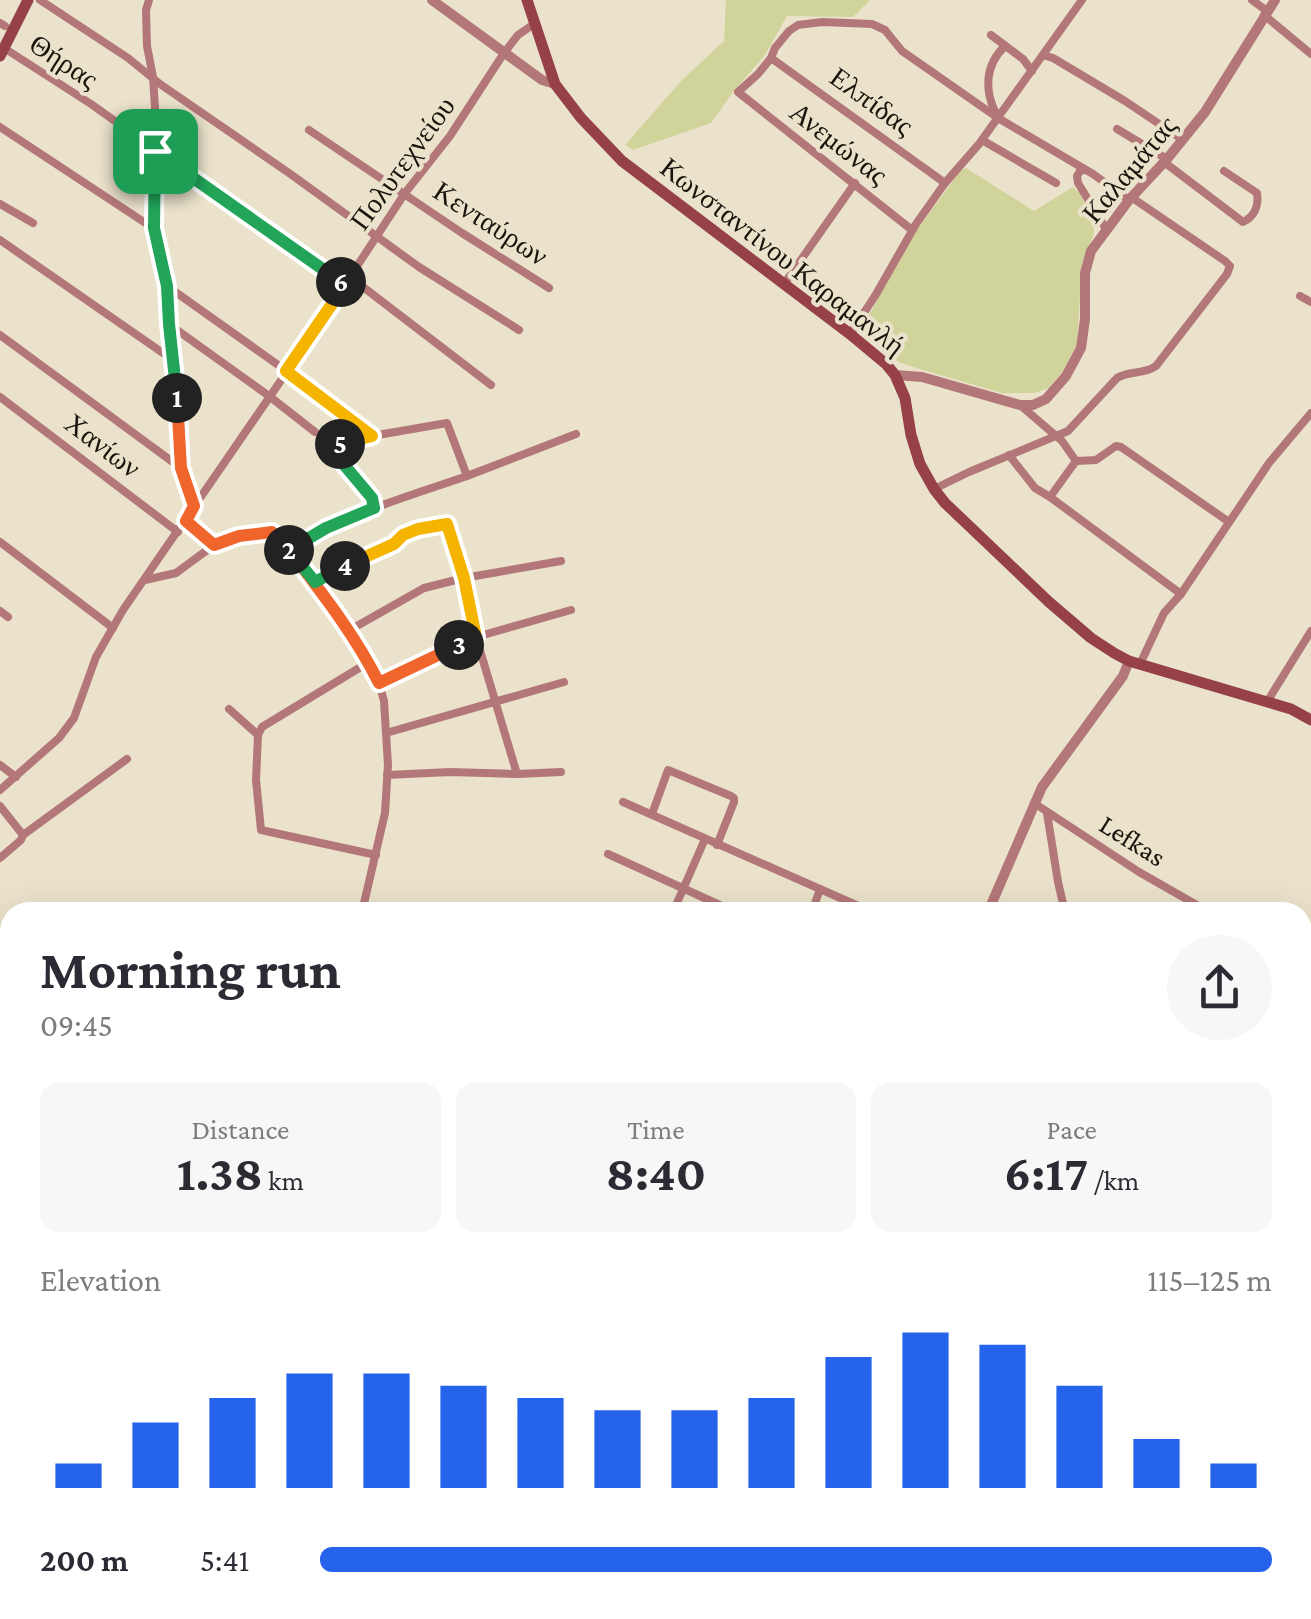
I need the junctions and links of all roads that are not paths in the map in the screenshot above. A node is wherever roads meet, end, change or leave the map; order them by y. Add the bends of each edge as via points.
1 (19, 0) edge
2 (28, 0) edge
3 (40, 0) edge
4 (149, 0) edge
5 (432, 0) edge
6 (527, 0) edge
7 (1082, 0) edge
8 (1252, 0) edge
9 (1275, 0) edge
10 (1266, 13) junction
11 (534, 24) junction
12 (992, 35) dead end
13 (2, 38) edge
14 (1005, 46) junction
15 (504, 53) junction
16 (1311, 54) edge
17 (1043, 55) junction
18 (771, 58) junction
19 (1032, 70) junction
20 (153, 78) junction
21 (555, 84) junction
22 (998, 118) junction
23 (0, 127) edge
24 (1118, 129) dead end
25 (308, 130) dead end
26 (982, 140) junction
27 (1183, 140) junction
28 (155, 151) junction
29 (1165, 160) junction
30 (1084, 170) junction
31 (1224, 171) dead end
32 (855, 182) junction
33 (945, 183) junction
34 (1056, 183) dead end
35 (405, 193) junction
36 (1130, 198) junction
37 (0, 204) edge
38 (33, 224) dead end
39 (154, 228) junction
40 (1106, 229) junction
41 (912, 230) junction
42 (377, 236) junction
43 (0, 240) edge
44 (348, 281) junction
45 (784, 284) junction
46 (167, 286) junction
47 (549, 288) dead end
48 (1300, 296) dead end
49 (1311, 302) edge
50 (169, 324) junction
51 (519, 330) dead end
52 (850, 334) junction
53 (0, 335) edge
54 (173, 360) junction
55 (286, 371) junction
56 (895, 376) junction
57 (491, 386) dead end
58 (270, 396) junction
59 (0, 397) edge
60 (1020, 405) junction
61 (1311, 413) edge
62 (314, 432) dead end
63 (576, 434) dead end
64 (372, 436) junction
65 (1057, 436) junction
66 (1009, 455) junction
67 (1076, 462) junction
68 (181, 468) junction
69 (467, 476) junction
70 (934, 489) junction
71 (1050, 498) junction
72 (194, 506) junction
73 (374, 508) junction
74 (186, 521) junction
75 (1229, 522) junction
76 (178, 532) junction
77 (0, 542) edge
78 (214, 545) junction
79 (289, 550) junction
80 (561, 560) dead end
81 (464, 578) junction
82 (145, 580) junction
83 (315, 582) junction
84 (1181, 594) junction
85 (570, 610) dead end
86 (113, 628) junction
87 (348, 631) junction
88 (1311, 631) edge
89 (476, 637) junction
90 (369, 662) junction
91 (1134, 662) junction
92 (564, 682) dead end
93 (379, 683) junction
94 (1268, 702) junction
95 (496, 703) junction
96 (229, 709) dead end
97 (1311, 720) edge
98 (386, 733) junction
99 (258, 735) junction
100 (127, 759) dead end
101 (0, 764) edge
102 (562, 772) dead end
103 (516, 774) junction
104 (387, 775) junction
105 (16, 777) junction
106 (0, 790) edge
107 (624, 802) dead end
108 (1034, 802) junction
109 (0, 806) edge
110 (1047, 812) junction
111 (652, 814) junction
112 (23, 836) junction
113 (705, 839) junction
114 (717, 844) junction
115 (608, 854) dead end
116 (376, 855) junction
117 (0, 858) edge
118 (684, 889) junction
119 (820, 889) junction
120 (364, 902) edge
121 (678, 902) edge
122 (713, 902) edge
123 (815, 902) edge
124 (849, 902) edge
125 (992, 902) edge
126 (1063, 902) edge
127 (1192, 902) edge

1 - 13 main road
2 - 13 main road
3 - 20 street
4 - 20 street
5 - 15 street
6 - 11 main road, Κωνσταντίνου Καραμανλή
7 - 17 street
8 - 10 street
9 - 10 street, Καλαμάτας
10 - 16 street
10 - 27 street, Καλαμάτας
11 - 15 street, Πολυτεχνείου
11 - 21 main road, Κωνσταντίνου Καραμανλή
12 - 14 street
13 - 28 street, Θήρας
14 - 19 street
14 - 22 street via 988,72
15 - 21 street
15 - 35 street, Πολυτεχνείου
17 - 19 street
17 - 27 street
18 - 22 street via 798,25 872,24
18 - 32 street, Ανεμώνας via 738,92
18 - 33 street, Ελπίδας
19 - 22 street
20 - 28 street
20 - 42 street
21 - 45 main road, Κωνσταντίνου Καραμανλή via 622,161
22 - 26 street
22 - 30 street
23 - 39 street
24 - 29 street
25 - 35 street, Κενταύρων
26 - 33 street
26 - 34 street
27 - 29 street, Καλαμάτας
28 - 39 street
28 - 44 street, Θήρας
29 - 31 street via 1244,222 1255,211 1257,193
29 - 36 street, Καλαμάτας
30 - 36 street
30 - 40 street via 1078,183
32 - 41 street, Ανεμώνας
32 - 45 street
33 - 41 street
35 - 42 street, Πολυτεχνείου
35 - 47 street, Κενταύρων
36 - 40 street, Καλαμάτας
36 - 65 street via 1230,266 1156,366 1117,378
37 - 38 street
39 - 46 street
40 - 60 street, Καλαμάτας via 1086,273 1081,348 1056,390
41 - 52 street
42 - 44 street, Πολυτεχνείου
42 - 51 street
43 - 54 street
44 - 55 street, Πολυτεχνείου
44 - 57 street, Θήρας
45 - 52 main road, Κωνσταντίνου Καραμανλή
46 - 50 street
46 - 55 street
48 - 49 street
50 - 54 street
50 - 58 street
52 - 56 main road, Κωνσταντίνου Καραμανλή
53 - 68 street
54 - 68 street
55 - 58 street, Πολυτεχνείου
55 - 64 street
56 - 60 street via 922,377
56 - 70 main road, Κωνσταντίνου Καραμανλή via 920,464
58 - 62 street
58 - 72 street, Πολυτεχνείου
59 - 76 street, Χανίων
60 - 65 street
61 - 75 street
63 - 69 street
64 - 69 street via 447,423
64 - 73 street via 344,441 335,454
65 - 66 street
65 - 67 street
66 - 70 street
66 - 71 street
67 - 71 street
67 - 75 street via 1122,447
68 - 72 street
69 - 73 street
70 - 91 main road, Κωνσταντίνου Καραμανλή via 1049,602 1091,638
71 - 84 street
72 - 74 street, Πολυτεχνείου
73 - 79 street
74 - 76 street, Πολυτεχνείου
74 - 78 street
75 - 84 street
76 - 82 street, Πολυτεχνείου
77 - 86 street
78 - 79 street via 272,532
78 - 82 street via 176,572
79 - 83 street
80 - 81 street
81 - 83 street via 447,524 403,535
81 - 87 street via 424,588
81 - 89 street
82 - 86 street, Πολυτεχνείου
83 - 87 street
84 - 91 street
85 - 89 street
86 - 105 street, Πολυτεχνείου via 74,718
87 - 90 street
88 - 94 street
89 - 93 street
89 - 95 street
90 - 93 street
90 - 99 street
91 - 94 main road, Κωνσταντίνου Καραμανλή
91 - 108 street
92 - 95 street
93 - 98 street
94 - 97 main road, Κωνσταντίνου Καραμανλή
95 - 98 street
95 - 103 street
96 - 99 street
98 - 104 street
99 - 116 street via 261,830
100 - 112 street
101 - 105 street
102 - 103 street
103 - 104 street
104 - 116 street
105 - 106 street, Πολυτεχνείου
107 - 111 street
108 - 110 street, Lefkas
108 - 125 street
109 - 112 street
110 - 126 street
110 - 127 street, Lefkas
111 - 113 street
111 - 114 street via 668,770 732,796
112 - 117 street
113 - 114 street
113 - 118 street
114 - 119 street
115 - 118 street
116 - 120 street
118 - 121 street
118 - 122 street
119 - 123 street
119 - 124 street

